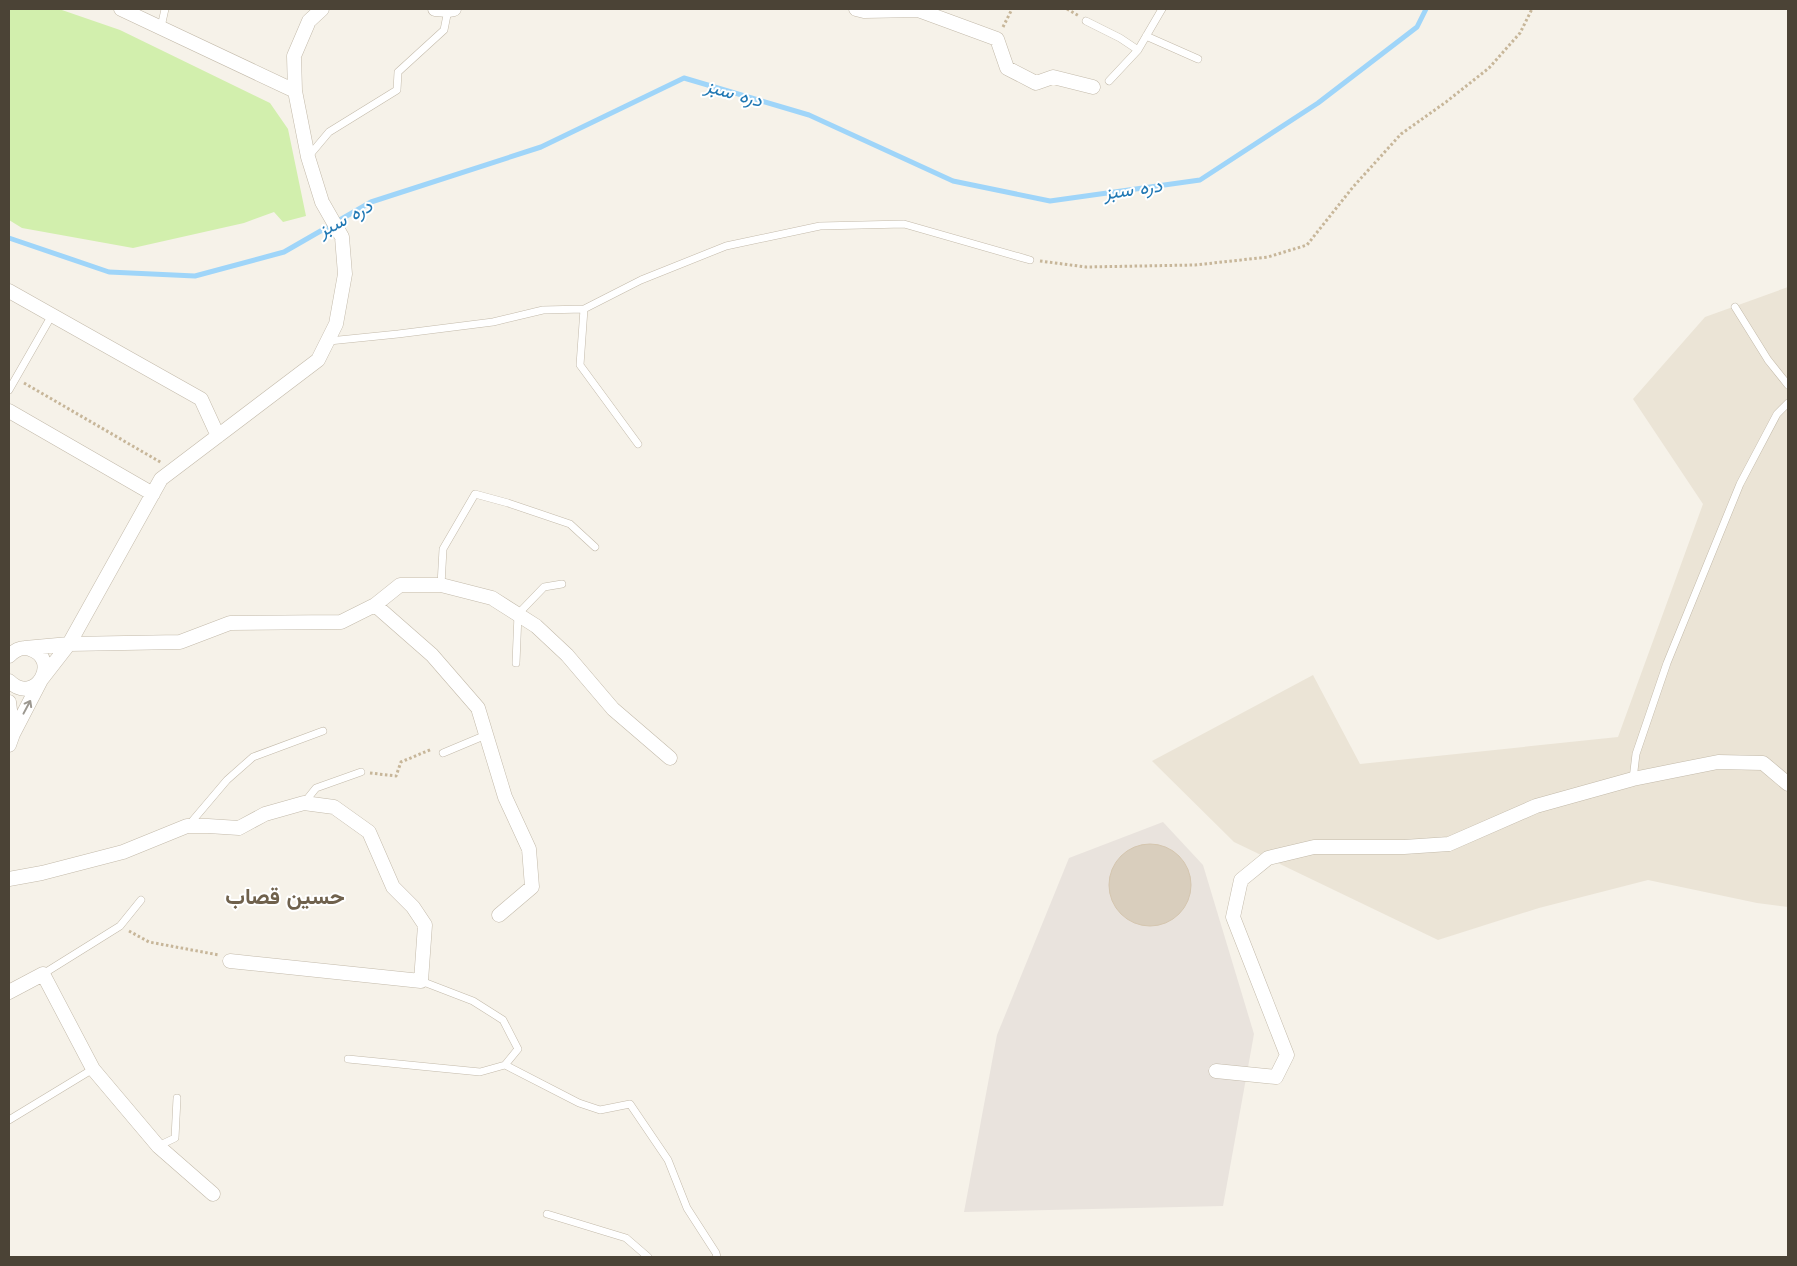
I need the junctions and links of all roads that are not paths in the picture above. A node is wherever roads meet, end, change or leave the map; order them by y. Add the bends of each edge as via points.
1 (121, 9) edge
2 (165, 9) edge
3 (322, 9) edge
4 (446, 9) edge
5 (856, 9) edge
6 (1162, 9) edge
7 (1086, 21) dead end
8 (161, 27) junction
9 (1146, 36) junction
10 (1138, 50) junction
11 (1198, 59) dead end
12 (1108, 81) dead end
13 (1093, 87) dead end
14 (295, 91) junction
15 (308, 158) junction
16 (1030, 260) road end
17 (9, 291) edge
18 (1735, 307) dead end
19 (584, 309) junction
20 (52, 315) junction
21 (328, 340) junction
22 (1788, 386) edge
23 (9, 390) edge
24 (1788, 403) edge
25 (9, 411) edge
26 (218, 436) junction
27 (638, 444) dead end
28 (153, 494) junction
29 (595, 547) dead end
30 (562, 584) dead end
31 (441, 585) junction
32 (375, 605) junction
33 (518, 614) junction
34 (68, 644) junction
35 (25, 648) junction
36 (9, 656) edge
37 (516, 663) dead end
38 (41, 680) junction
39 (9, 681) edge
40 (9, 702) edge
41 (323, 731) dead end
42 (486, 735) junction
43 (11, 739) edge
44 (443, 753) road end
45 (670, 758) dead end
46 (362, 772) road end
47 (1633, 778) junction
48 (1788, 784) edge
49 (304, 803) junction
50 (187, 826) junction
51 (9, 879) edge
52 (141, 900) dead end
53 (499, 915) dead end
54 (230, 961) road end
55 (43, 974) junction
56 (420, 981) junction
57 (9, 992) edge
58 (348, 1059) dead end
59 (505, 1065) junction
60 (93, 1070) junction
61 (1216, 1071) dead end
62 (177, 1098) dead end
63 (9, 1120) edge
64 (158, 1146) junction
65 (213, 1194) dead end
66 (547, 1214) dead end
67 (648, 1257) edge
68 (717, 1257) edge

1 - 8 street
2 - 8 lane
3 - 14 street via 308,21 294,56
4 - 15 lane via 444,30 398,72 397,90 329,132
5 - 13 street via 918,10 997,39 1008,68 1036,83 1052,77
6 - 9 lane
7 - 10 lane
8 - 14 street
9 - 10 lane
9 - 11 lane
10 - 12 lane
14 - 15 street
15 - 21 street via 322,202 342,237 345,274 336,324
16 - 19 lane via 904,224 820,226 726,246 641,280
17 - 20 street
18 - 22 lane
19 - 21 lane via 543,310 493,322
19 - 27 lane via 580,365
20 - 23 lane
20 - 26 street via 201,399
21 - 26 street via 318,360
24 - 47 lane via 1777,414 1736,493 1667,663 1636,754
25 - 28 street
26 - 28 street via 161,479
28 - 34 street
29 - 31 lane via 570,524 475,494 443,549
30 - 33 lane via 544,587
31 - 32 street via 400,586
31 - 33 street via 492,598
32 - 34 street via 341,622 230,624 180,642
32 - 42 street via 432,655 478,708
33 - 37 lane
33 - 45 street via 567,655 613,709
34 - 35 street
34 - 38 street
35 - 36 street
35 - 38 street via 41,657 45,668
38 - 39 street via 24,689
43 -> 38 street
40 - 43 street
41 - 50 lane via 252,757
42 - 44 lane
42 - 53 street via 504,797 529,849 532,887
46 - 49 lane via 316,788
47 - 48 street via 1718,762 1763,763
47 - 61 street via 1536,806 1449,844 1404,848 1314,847 1268,858 1241,880 1233,917 1287,1055 1276,1077
49 - 50 street via 265,814 239,828
49 - 56 street via 334,807 369,832 393,887 426,925
50 - 51 street via 123,852
52 - 55 lane via 120,926
54 - 56 street
55 - 57 street
55 - 60 street
56 - 59 lane via 473,1001 503,1020 518,1049
58 - 59 lane via 480,1072
59 - 68 lane via 586,1106 600,1110 630,1104 668,1160 687,1208
60 - 63 lane
60 - 64 street
62 - 64 lane via 175,1138
64 - 65 street
66 - 67 lane via 626,1238

